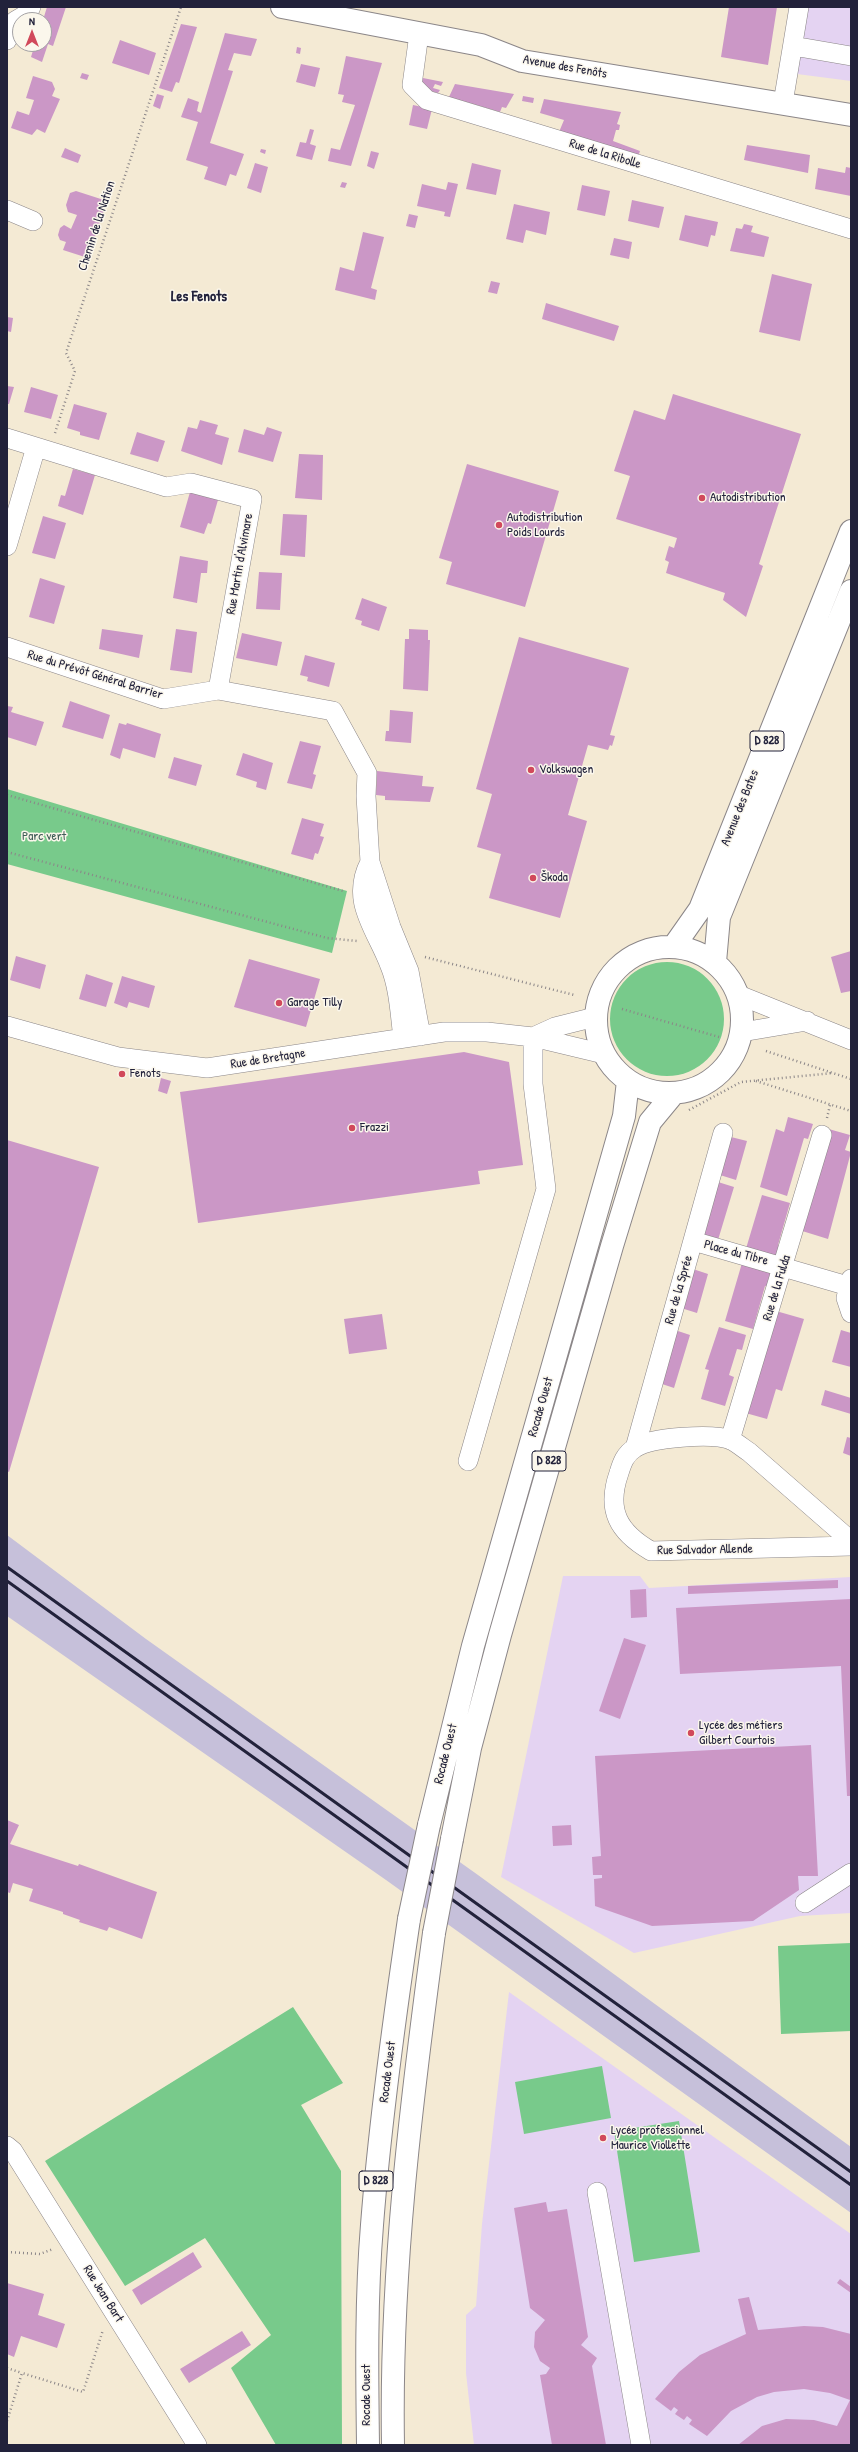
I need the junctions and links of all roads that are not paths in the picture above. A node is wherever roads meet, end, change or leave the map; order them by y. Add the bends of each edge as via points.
1 (31, 7) edge
2 (282, 7) edge
3 (800, 7) edge
4 (311, 10) edge
5 (419, 34) junction
6 (7, 40) edge
7 (793, 46) junction
8 (851, 56) edge
9 (782, 103) junction
10 (851, 115) edge
11 (7, 210) edge
12 (33, 221) dead end
13 (851, 229) edge
14 (7, 438) edge
15 (43, 449) junction
16 (851, 531) edge
17 (7, 546) edge
18 (851, 591) edge
19 (7, 647) edge
20 (218, 690) junction
21 (370, 862) junction
22 (674, 946) junction
23 (715, 962) junction
24 (739, 995) junction
25 (596, 1017) junction
26 (807, 1021) junction
27 (7, 1026) edge
28 (742, 1032) junction
29 (412, 1037) junction
30 (533, 1037) junction
31 (851, 1040) edge
32 (604, 1054) junction
33 (628, 1081) junction
34 (674, 1093) junction
35 (723, 1133) dead end
36 (822, 1135) dead end
37 (693, 1241) junction
38 (784, 1266) junction
39 (849, 1283) edge
40 (851, 1313) edge
41 (730, 1440) junction
42 (635, 1448) junction
43 (468, 1461) dead end
44 (851, 1541) edge
45 (851, 1546) edge
46 (851, 1873) edge
47 (805, 1903) dead end
48 (7, 2146) edge
49 (597, 2192) dead end
50 (197, 2445) edge
51 (368, 2445) edge
52 (393, 2445) edge
53 (641, 2445) edge

1 - 6 street via 27,14 15,21
2 - 4 main road, Avenue des Fenôts
3 - 7 street
4 - 5 main road, Avenue des Fenôts
5 - 9 main road, Avenue des Fenôts via 481,44 522,61
5 - 13 street, Rue de la Ribolle via 412,85 427,100
7 - 8 street
7 - 9 street
9 - 10 main road, Avenue des Fenôts
11 - 12 street
14 - 15 street, Rue Martin d'Alvimare
15 - 17 street
15 - 20 street, Rue Martin d'Alvimare via 166,487 191,483 252,499
16 - 22 main road, Avenue des Bates / D 828 via 700,909
18 - 23 main road, Avenue des Bates / D 828 via 719,917
19 - 20 street, Rue du Prévôt Général Barrier via 163,699
20 - 21 street, Rue du Prévôt Général Barrier via 333,711 367,773
21 - 29 street, Rue du Prévôt Général Barrier via 391,927 409,971
21 - 29 street, Rue du Prévôt Général Barrier via 362,877 362,895 369,923 391,966
22 - 23 main road via 696,951
22 - 25 main road via 651,948 629,958 612,973 600,994
23 - 24 main road via 730,977
24 - 26 street
24 - 28 main road via 743,1014
25 - 30 street via 555,1027
25 - 32 main road via 597,1036
26 - 28 street
26 - 31 street
27 - 29 street, Rue de Bretagne via 118,1057 207,1068
28 - 34 main road via 736,1051 725,1068 699,1086
29 - 30 street, Rue de Bretagne via 444,1032 487,1032
30 - 32 street, Rue de Bretagne
30 - 43 street via 534,1084 546,1189
32 - 33 main road via 614,1069
33 - 34 main road via 658,1092
33 - 51 main road, Rocade Ouest / D 828, bridge via 624,1116 473,1646 429,1825 410,1919 383,2105 372,2226 367,2363
34 - 52 main road, Rocade Ouest / D 828, bridge via 650,1122 500,1635 470,1748 434,1934 406,2155 396,2282
35 - 37 street, Rue de la Sprée
36 - 38 street, Rue de la Fulda
37 - 38 street, Place du Tibre
37 - 42 street, Rue de la Sprée
38 - 39 street, Place du Tibre
38 - 41 street, Rue de la Fulda
39 - 40 street, Place du Tibre via 846,1298
41 - 42 street via 686,1437 660,1440
41 - 44 street via 749,1452
42 - 45 street, Rue Salvador Allende via 624,1458 615,1483 615,1516 636,1542 651,1551
46 - 47 street
48 - 50 street, Rue Jean Bart via 13,2151
49 - 53 street

